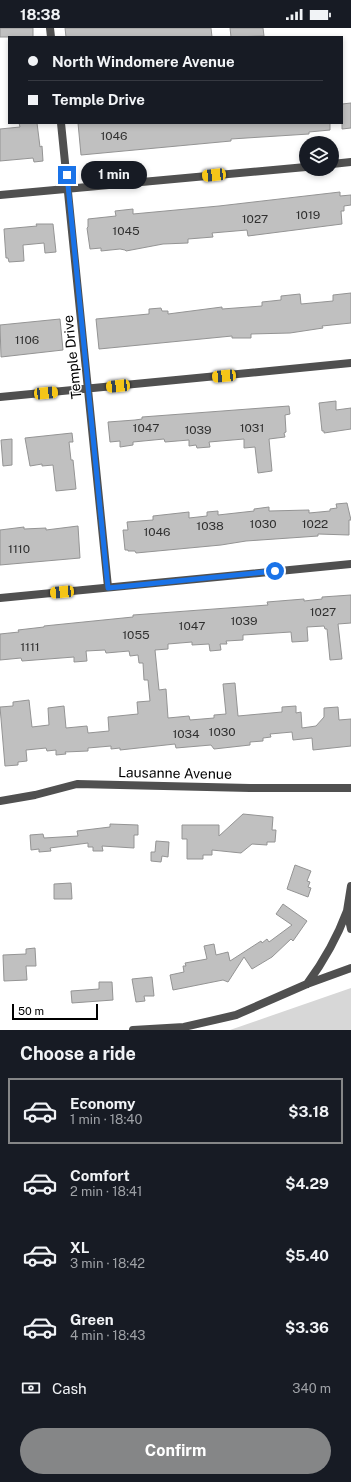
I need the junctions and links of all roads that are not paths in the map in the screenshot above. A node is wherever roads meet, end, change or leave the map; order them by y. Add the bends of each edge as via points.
1 (61, 124) edge
2 (351, 162) edge
3 (339, 163) edge
4 (299, 168) edge
5 (68, 188) junction
6 (0, 195) edge
7 (351, 363) edge
8 (88, 389) junction
9 (0, 397) edge
10 (351, 564) edge
11 (108, 588) junction
12 (0, 598) edge
13 (351, 788) edge
14 (0, 801) edge
15 (351, 886) edge
16 (347, 911) junction
17 (351, 929) edge
18 (351, 968) edge
19 (307, 984) junction
20 (133, 1030) edge

1 - 5 street, Temple Drive
2 - 3 street
4 - 5 street
5 - 6 street
5 - 8 street, Temple Drive
7 - 8 street
8 - 9 street
8 - 11 street, Temple Drive
10 - 11 street
11 - 12 street
13 - 14 street, Lausanne Avenue via 77,784
15 - 16 street
16 - 17 street
16 - 19 street via 324,960
18 - 19 street
19 - 20 street via 257,1007 212,1022 184,1027

